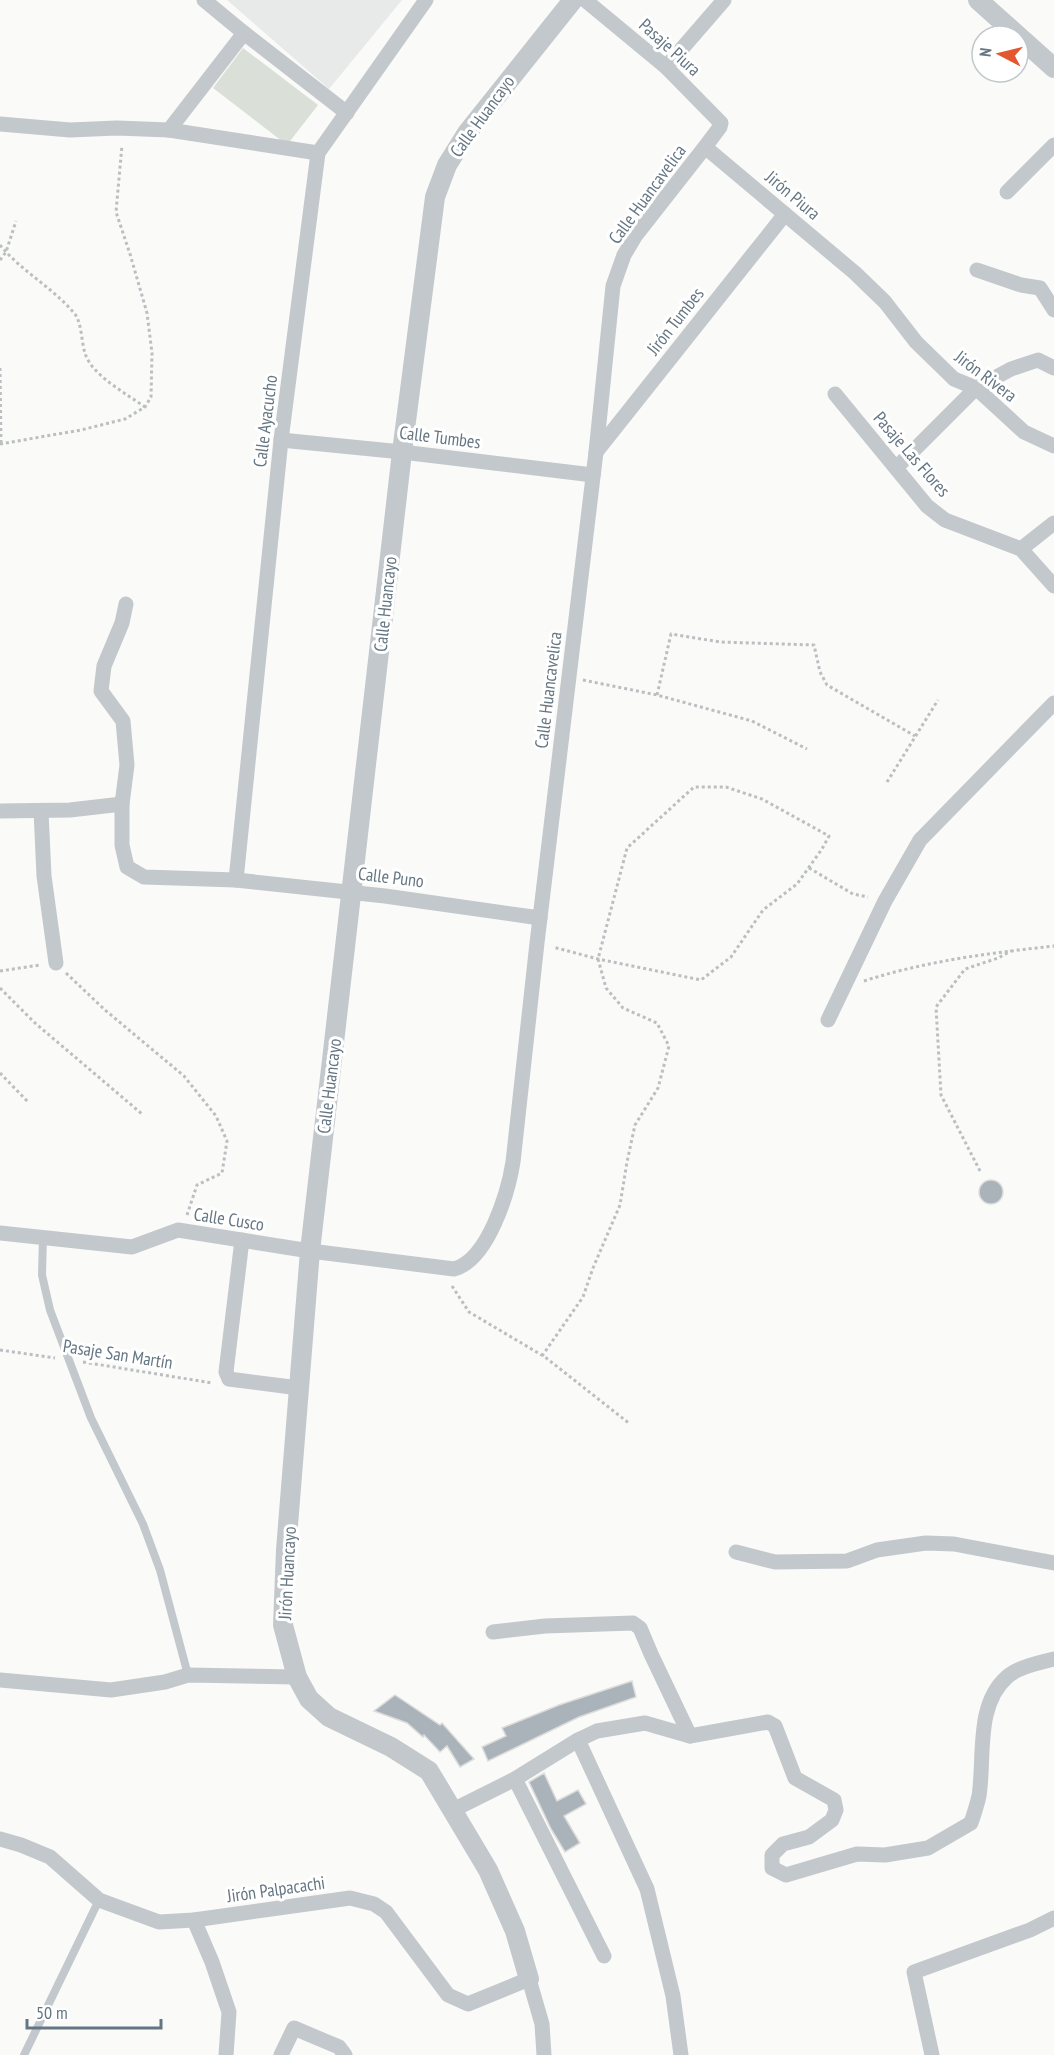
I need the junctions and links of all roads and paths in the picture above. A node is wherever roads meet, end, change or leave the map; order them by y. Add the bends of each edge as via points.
1 (204, 0) edge
2 (426, 0) edge
3 (573, 0) edge
4 (585, 0) edge
5 (724, 0) edge
6 (978, 0) edge
7 (244, 33) junction
8 (666, 67) junction
9 (1054, 68) edge
10 (346, 113) junction
11 (0, 124) edge
12 (720, 127) joint
13 (124, 128) junction
14 (169, 130) junction
15 (1054, 145) edge
16 (705, 147) junction
17 (318, 153) junction
18 (1007, 192) dead end
19 (785, 214) junction
20 (16, 221) dead end
21 (0, 245) edge
22 (6, 252) junction
23 (0, 260) edge
24 (977, 270) dead end
25 (855, 273) joint
26 (1054, 310) edge
27 (0, 368) edge
28 (1054, 368) edge
29 (976, 388) junction
30 (835, 394) dead end
31 (145, 407) junction
32 (281, 440) junction
33 (1, 444) edge
34 (1054, 446) edge
35 (402, 452) junction
36 (597, 452) junction
37 (897, 468) junction
38 (593, 475) junction
39 (1054, 523) edge
40 (1021, 549) junction
41 (1054, 586) edge
42 (126, 604) dead end
43 (569, 678) junction
44 (657, 695) junction
45 (938, 700) dead end
46 (1054, 703) edge
47 (915, 736) junction
48 (807, 749) dead end
49 (886, 782) dead end
50 (122, 804) junction
51 (0, 811) edge
52 (41, 811) junction
53 (809, 868) junction
54 (236, 880) junction
55 (352, 892) junction
56 (885, 901) junction
57 (540, 918) junction
58 (537, 943) junction
59 (1054, 946) edge
60 (1011, 951) junction
61 (598, 959) junction
62 (56, 963) junction
63 (0, 971) edge
64 (0, 988) edge
65 (842, 988) junction
66 (828, 1020) dead end
67 (0, 1073) edge
68 (29, 1103) dead end
69 (142, 1114) dead end
70 (980, 1171) dead end
71 (186, 1232) junction
72 (0, 1233) edge
73 (43, 1237) junction
74 (242, 1240) junction
75 (310, 1251) junction
76 (447, 1268) junction
77 (0, 1350) edge
78 (542, 1356) junction
79 (69, 1360) junction
80 (229, 1379) junction
81 (299, 1388) junction
82 (630, 1424) dead end
83 (736, 1552) dead end
84 (1054, 1563) edge
85 (493, 1632) dead end
86 (1054, 1659) edge
87 (188, 1675) junction
88 (297, 1677) junction
89 (0, 1680) edge
90 (690, 1736) junction
91 (578, 1740) junction
92 (515, 1779) junction
93 (453, 1809) junction
94 (0, 1839) edge
95 (99, 1900) junction
96 (1054, 1918) edge
97 (194, 1920) junction
98 (604, 1956) dead end
99 (529, 1979) junction
100 (24, 2055) edge
101 (226, 2055) edge
102 (281, 2055) edge
103 (345, 2055) edge
104 (544, 2055) edge
105 (681, 2055) edge
106 (932, 2055) edge

1 - 7 street
2 - 10 street, Calle Ayacucho
3 - 35 street, Calle Huancayo via 467,133 442,176 435,197
4 - 8 street, Pasaje Piura
5 - 8 street
6 - 9 street
7 - 10 street
7 - 14 street
8 - 12 street, Pasaje Piura via 719,120
10 - 17 street, Calle Ayacucho
11 - 13 street via 70,130
12 - 16 street, Calle Huancavelica
13 - 14 street
13 - 31 path via 116,212 147,313 152,353 151,397
14 - 17 street
15 - 18 street
16 - 19 street, Jirón Piura
16 - 36 street, Calle Huancavelica via 636,235 620,265 612,296
17 - 32 street, Calle Ayacucho
19 - 25 street, Jirón Piura
19 - 36 street, Jirón Tumbes
20 - 22 path
21 - 22 path
22 - 23 path
22 - 31 path via 76,315 85,356 103,377
24 - 26 street via 1040,288
25 - 29 street, Jirón Rivera via 954,379
27 - 33 path
28 - 29 street via 1038,360
29 - 34 street, Jirón Rivera via 1024,432
29 - 37 street
30 - 37 street, Pasaje Las Flores
31 - 33 path via 125,420
32 - 35 street, Calle Tumbes
32 - 54 street, Calle Ayacucho
35 - 38 street, Calle Tumbes
35 - 55 street, Calle Huancayo
36 - 38 street, Calle Huancavelica
37 - 40 street, Pasaje Las Flores via 927,506 945,519
38 - 43 street, Calle Huancavelica
39 - 40 street
40 - 41 street, Pasaje Las Flores
42 - 50 street via 104,666 101,691 123,721 127,765
43 - 44 path
43 - 57 street, Calle Huancavelica
44 - 47 path via 671,634 720,642 814,645 827,685
44 - 48 path via 752,721
45 - 47 path
46 - 56 street via 920,840
47 - 49 path
50 - 52 street
50 - 54 street, Calle Puno via 122,845 127,867 144,877
51 - 52 street
52 - 62 street via 44,876
53 - 56 path via 853,894
53 - 61 path via 797,884 763,910 731,957 701,980
53 - 61 path via 829,836 762,799 726,787 694,787 627,848
54 - 55 street, Calle Puno
55 - 57 street, Calle Puno
55 - 75 street, Calle Huancayo
56 - 65 street
57 - 58 street, Calle Huancavelica
58 - 61 path
58 - 76 street, Calle Huancavelica via 511,1177 490,1232 472,1258 466,1264
59 - 60 path
60 - 65 path via 904,969
60 - 70 path via 965,969 936,1007 941,1095
61 - 78 path via 606,988 623,1008 657,1023 669,1046 658,1088 635,1125 620,1205 583,1298
62 - 63 path
62 - 71 path via 184,1076 216,1116 227,1141 222,1173 197,1185 187,1213
64 - 69 path
65 - 66 street
67 - 68 path
71 - 73 street, Calle Cusco via 178,1230 132,1247
71 - 74 street, Calle Cusco
72 - 73 street, Calle Cusco
73 - 79 lane via 42,1275
74 - 75 street, Calle Cusco
74 - 80 street via 226,1372
75 - 76 street, Calle Cusco
75 - 81 street, Jirón Huancayo
76 - 78 path via 469,1312
77 - 79 path, Pasaje San Martín
78 - 82 path
79 - 80 path, Pasaje San Martín via 224,1385
79 - 87 lane via 91,1418 143,1524 160,1570
80 - 81 street
81 - 88 street, Jirón Huancayo via 283,1625
83 - 84 street via 775,1562 848,1561 877,1550 926,1543 954,1544
85 - 90 street via 633,1623 640,1628
86 - 90 street via 1007,1676 991,1697 985,1720 979,1797 971,1822 928,1848 885,1856 857,1854 786,1875 771,1868 772,1855 783,1844 809,1836 832,1820 834,1800 795,1778 775,1726 768,1722
87 - 88 street
87 - 89 street via 111,1690
88 - 93 street, Jirón Huancayo via 309,1699 329,1717 391,1747 429,1771
90 - 91 street via 645,1723 597,1731
91 - 92 street
91 - 105 street via 647,1889 673,1996
92 - 93 street
92 - 98 street
93 - 99 street, Jirón Huancayo via 488,1870 515,1931
94 - 95 street, Jirón Palpacachi via 50,1857
95 - 97 street, Jirón Palpacachi via 159,1922
95 - 100 lane
96 - 106 street via 914,1972
97 - 99 street, Jirón Palpacachi via 350,1898 374,1904 386,1912 448,1995 468,2004
97 - 101 street via 229,2012
99 - 104 street via 542,2024
102 - 103 street via 294,2028 339,2047

